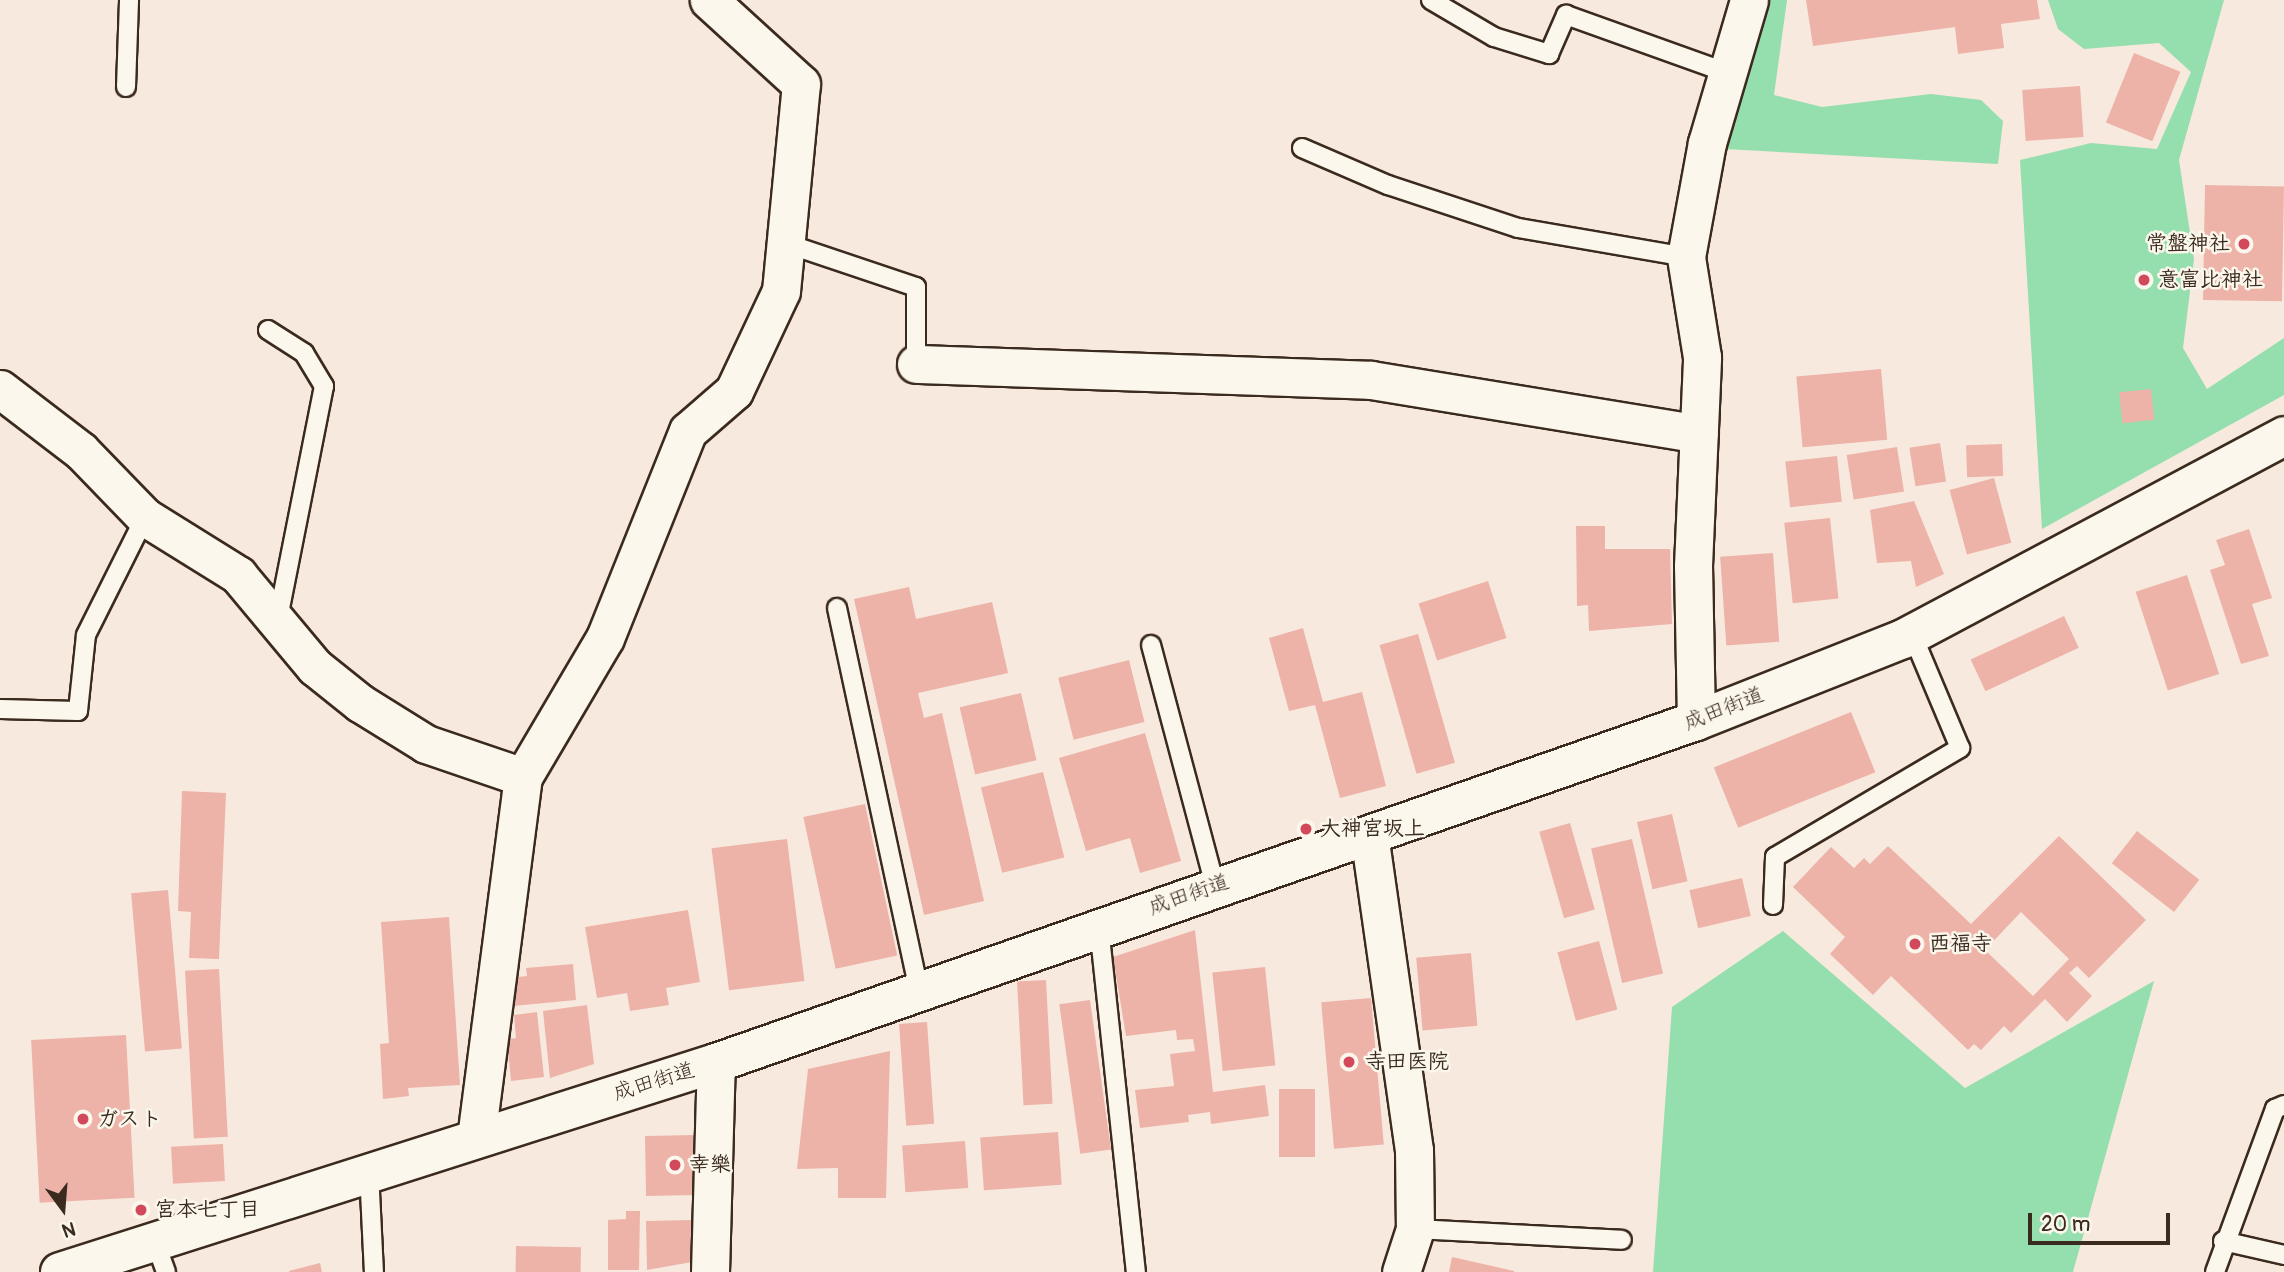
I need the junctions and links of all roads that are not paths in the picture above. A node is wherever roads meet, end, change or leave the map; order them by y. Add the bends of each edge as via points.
1 (129, 0) edge
2 (1431, 0) edge
3 (1749, 0) edge
4 (718, 2) edge
5 (1726, 72) junction
6 (126, 87) dead end
7 (1302, 148) dead end
8 (788, 244) junction
9 (1686, 257) junction
10 (268, 330) dead end
11 (916, 364) joint
12 (0, 389) edge
13 (1699, 434) junction
14 (2284, 436) edge
15 (145, 517) junction
16 (837, 608) dead end
17 (278, 619) junction
18 (1912, 634) junction
19 (1151, 645) dead end
20 (0, 709) edge
21 (1696, 721) junction
22 (523, 777) junction
23 (1369, 834) junction
24 (1215, 886) junction
25 (1773, 905) dead end
26 (1099, 927) junction
27 (919, 990) junction
28 (716, 1063) junction
29 (2284, 1105) edge
30 (476, 1138) junction
31 (369, 1171) junction
32 (1415, 1229) junction
33 (1622, 1240) dead end
34 (2223, 1241) junction
35 (160, 1255) edge
36 (2284, 1255) edge
37 (69, 1270) edge
38 (374, 1272) edge
39 (710, 1272) edge
40 (1136, 1272) edge
41 (1401, 1272) edge
42 (2215, 1272) edge

1 - 6 lane
2 - 5 lane via 1494,37 1549,54 1566,15
3 - 5 street
4 - 8 street via 801,83
5 - 9 street
7 - 9 lane via 1388,185 1518,229
8 - 11 lane via 916,287
8 - 22 street via 781,291 753,356 734,391 688,432 605,638
9 - 13 street via 1702,357
10 - 17 lane via 304,353 324,386
11 - 13 street via 1371,380
12 - 15 street via 81,451
13 - 21 street via 1693,566
14 - 18 street, 成田街道
15 - 17 street via 238,575
15 - 20 lane via 86,635 78,711
16 - 27 lane
17 - 22 street via 315,667 360,703 426,744
18 - 21 street, 成田街道
18 - 25 lane via 1959,748 1775,857
19 - 24 lane
21 - 23 street, 成田街道
22 - 30 street
23 - 24 street, 成田街道
23 - 32 street via 1414,1150
24 - 26 street, 成田街道
26 - 27 street, 成田街道
26 - 40 lane
27 - 28 street, 成田街道
28 - 30 street, 成田街道
28 - 39 street
29 - 34 lane via 2275,1109
30 - 31 street, 成田街道
31 - 35 street, 成田街道
31 - 38 lane
32 - 33 lane
32 - 41 street
34 - 36 lane
34 - 42 lane
35 - 37 street, 成田街道

